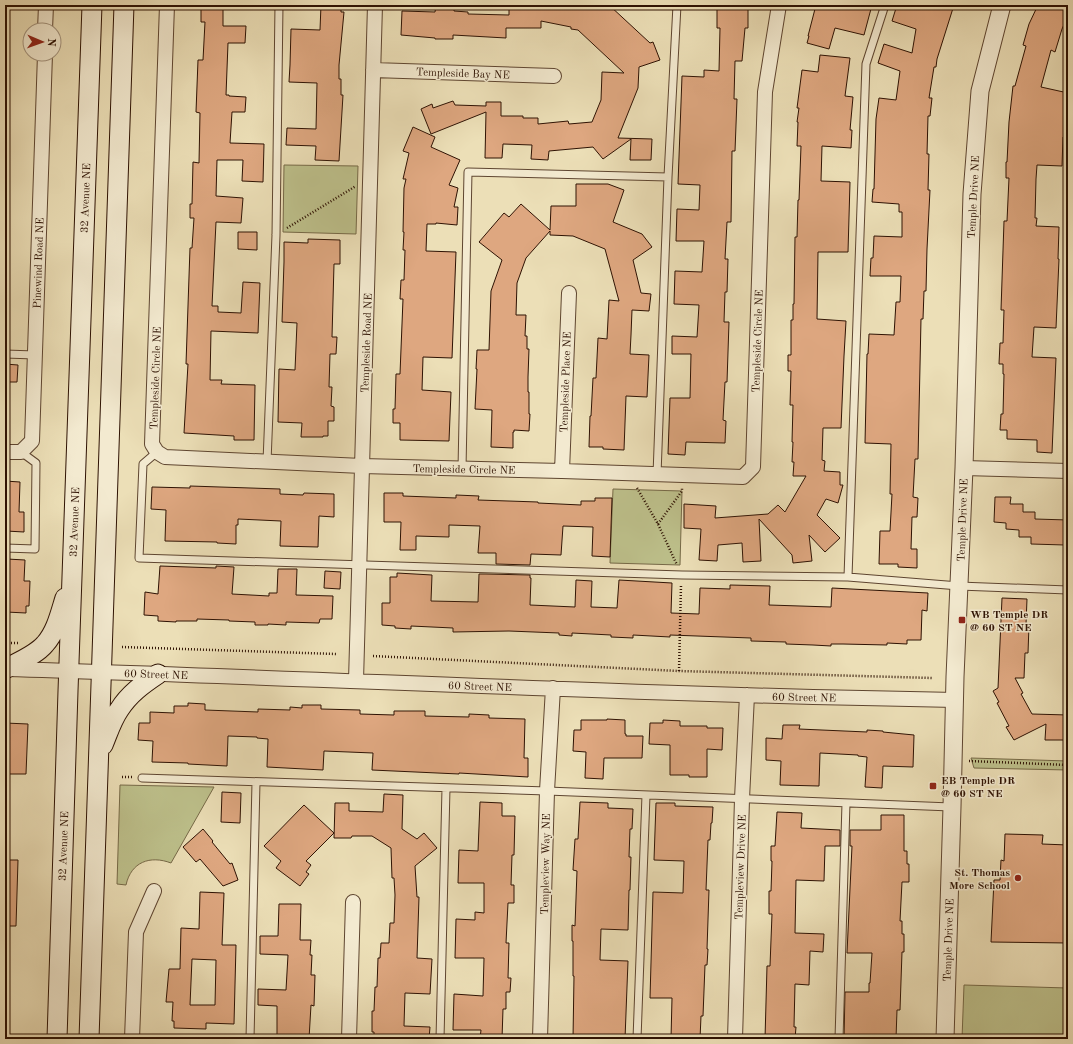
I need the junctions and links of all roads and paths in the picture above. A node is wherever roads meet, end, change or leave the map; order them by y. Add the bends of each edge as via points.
1 (46, 5) edge
2 (92, 5) edge
3 (124, 5) edge
4 (167, 5) edge
5 (279, 5) edge
6 (375, 5) edge
7 (677, 5) edge
8 (779, 5) edge
9 (884, 5) edge
10 (1002, 5) edge
11 (45, 22) edge
12 (44, 62) edge
13 (373, 70) junction
14 (554, 76) dead end
15 (668, 177) junction
16 (370, 178) junction
17 (276, 235) junction
18 (569, 294) dead end
19 (5, 354) edge
20 (35, 355) junction
21 (5, 452) edge
22 (22, 452) junction
23 (157, 452) junction
24 (267, 462) junction
25 (362, 466) junction
26 (964, 468) junction
27 (462, 469) junction
28 (562, 471) junction
29 (1068, 472) edge
30 (637, 473) junction
31 (657, 475) junction
32 (682, 475) junction
33 (658, 524) junction
34 (5, 548) edge
35 (360, 564) junction
36 (682, 575) junction
37 (848, 577) junction
38 (72, 580) junction
39 (959, 586) junction
40 (1068, 590) edge
41 (122, 647) dead end
42 (336, 654) dead end
43 (373, 656) dead end
44 (5, 669) edge
45 (68, 671) junction
46 (679, 671) junction
47 (102, 672) junction
48 (158, 674) junction
49 (933, 678) dead end
50 (356, 682) junction
51 (553, 688) junction
52 (747, 695) junction
53 (955, 700) junction
54 (99, 755) junction
55 (969, 755) dead end
56 (1068, 765) edge
57 (142, 778) dead end
58 (256, 782) junction
59 (446, 788) junction
60 (547, 791) junction
61 (646, 795) junction
62 (742, 799) junction
63 (846, 803) junction
64 (952, 807) junction
65 (154, 891) dead end
66 (353, 902) dead end
67 (57, 1039) edge
68 (89, 1039) edge
69 (132, 1039) edge
70 (250, 1039) edge
71 (349, 1039) edge
72 (440, 1039) edge
73 (540, 1039) edge
74 (636, 1039) edge
75 (735, 1039) edge
76 (839, 1039) edge
77 (946, 1039) edge

1 - 11 street
2 - 38 main road, 32 Avenue NE
3 - 47 main road
4 - 23 street, Templeside Circle NE via 152,444
5 - 17 lane
6 - 13 street, Templeside Road NE
7 - 15 lane
8 - 32 street, Templeside Circle NE via 766,92 753,467 743,478
9 - 37 lane via 866,64
10 - 26 street, Temple Drive NE via 980,91 972,194
12 - 20 street, Pinewind Road NE
13 - 14 street, Templeside Bay NE
13 - 16 street, Templeside Road NE
15 - 27 lane via 468,172
15 - 31 lane
16 - 17 path
16 - 25 street, Templeside Road NE
17 - 24 lane
18 - 28 street, Templeside Place NE
19 - 20 lane
20 - 22 street, Pinewind Road NE via 32,441
21 - 22 street
22 - 34 lane via 36,463 35,549
23 - 24 street, Templeside Circle NE via 165,457
23 - 35 lane via 143,464 139,558
24 - 25 street, Templeside Circle NE
25 - 27 street, Templeside Circle NE
25 - 35 street, Templeside Road NE
26 - 29 street
26 - 39 street, Temple Drive NE
27 - 28 street, Templeside Circle NE
28 - 30 street, Templeside Circle NE
30 - 31 street, Templeside Circle NE
30 - 33 path via 637,487
31 - 32 street, Templeside Circle NE
32 - 33 path via 682,491
33 - 36 path
35 - 36 lane
35 - 50 street, Templeside Road NE
36 - 37 lane
36 - 46 path
37 - 39 lane
38 - 44 main road via 54,631 45,644 32,655
38 - 45 main road, 32 Avenue NE
39 - 40 lane
39 - 53 street, Temple Drive NE
41 - 42 path
43 - 46 path
44 - 45 street, 60 Street NE
45 - 47 street, 60 Street NE
45 - 67 main road, 32 Avenue NE
46 - 49 path
47 - 48 street, 60 Street NE
47 - 54 main road
48 - 50 street, 60 Street NE
48 - 54 main road via 134,691 118,711
50 - 51 street, 60 Street NE
51 - 52 street, 60 Street NE
51 - 60 street, Templeview Way NE
52 - 53 street, 60 Street NE
52 - 62 street, Templeview Drive NE
53 - 64 street, Temple Drive NE
54 - 68 main road
55 - 56 path via 969,761
57 - 58 lane
58 - 59 lane
58 - 70 lane
59 - 60 lane
59 - 72 lane
60 - 61 lane
60 - 73 street, Templeview Way NE
61 - 62 lane
61 - 74 lane
62 - 63 lane
62 - 75 street, Templeview Drive NE
63 - 64 lane
63 - 76 lane
64 - 77 street, Temple Drive NE
65 - 69 street via 136,932
66 - 71 street

